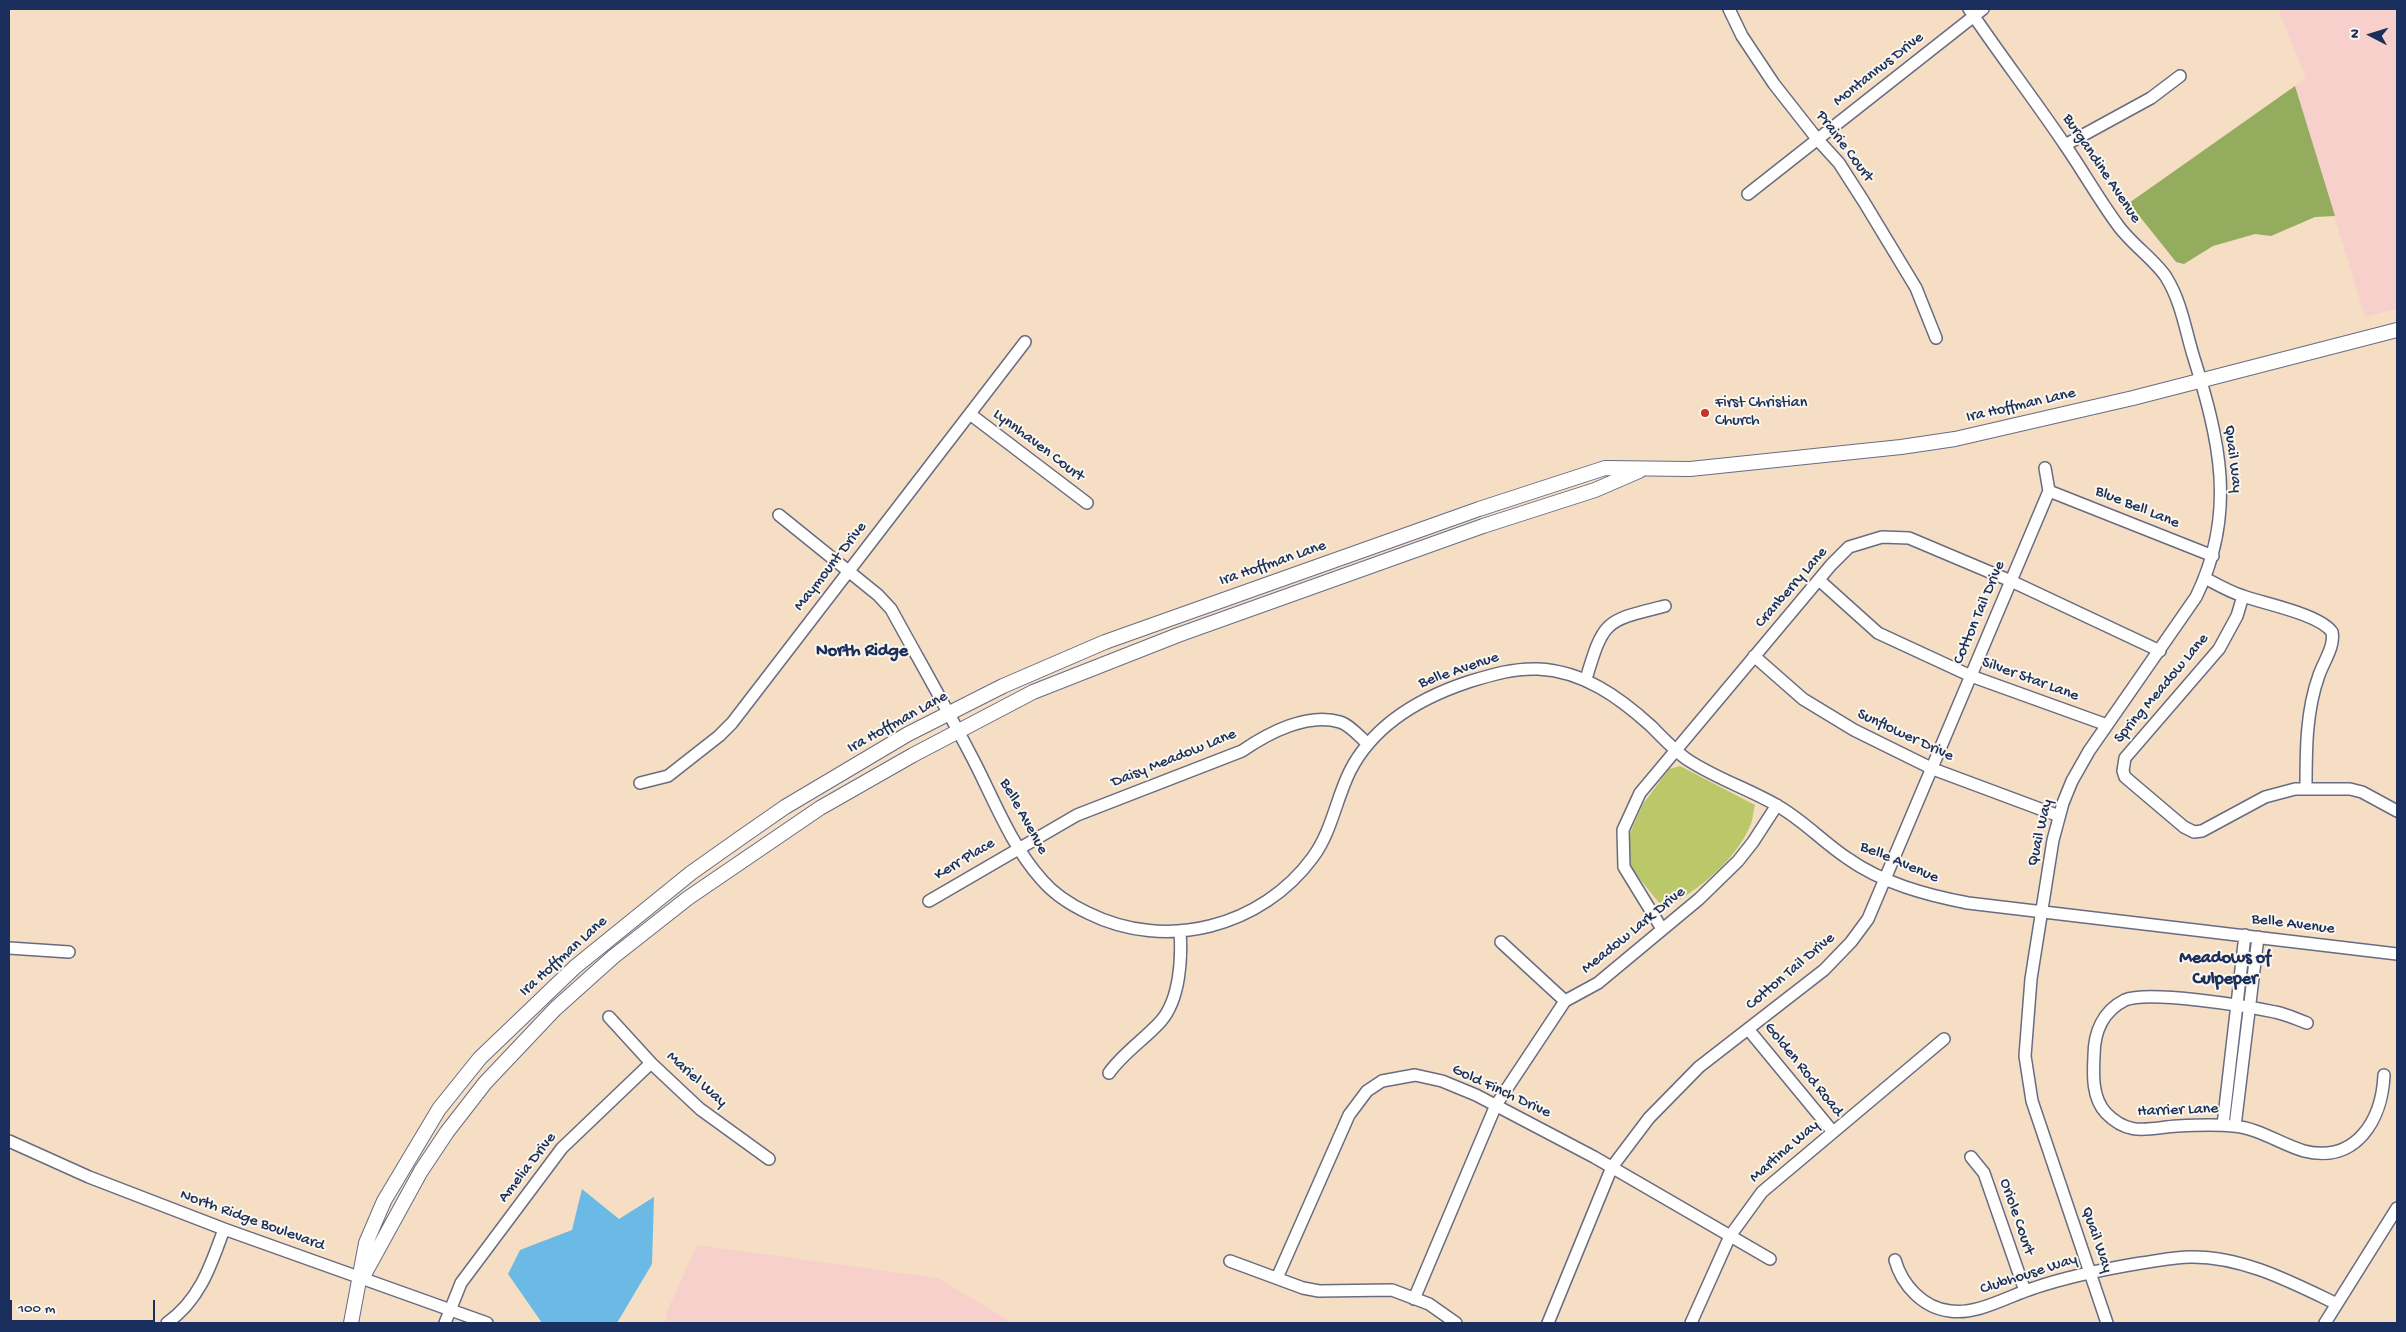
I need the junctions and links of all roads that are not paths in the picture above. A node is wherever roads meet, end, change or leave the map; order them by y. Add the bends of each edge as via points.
1 (1729, 9) edge
2 (1975, 11) edge
3 (2180, 76) dead end
4 (1818, 140) junction
5 (2065, 145) junction
6 (1748, 194) dead end
7 (2397, 330) edge
8 (1936, 338) dead end
9 (1025, 342) dead end
10 (2202, 380) junction
11 (970, 414) junction
12 (1645, 468) junction
13 (2045, 468) dead end
14 (2050, 491) junction
15 (1086, 503) dead end
16 (780, 514) dead end
17 (2213, 556) junction
18 (849, 571) junction
19 (2205, 578) junction
20 (1819, 580) junction
21 (2011, 581) junction
22 (2243, 596) junction
23 (1665, 606) dead end
24 (2160, 651) junction
25 (1754, 656) junction
26 (1971, 676) junction
27 (1586, 679) junction
28 (949, 713) junction
29 (2107, 725) junction
30 (959, 732) junction
31 (1368, 744) junction
32 (1676, 749) junction
33 (1933, 769) junction
34 (640, 783) dead end
35 (2306, 788) junction
36 (1777, 805) junction
37 (2397, 811) edge
38 (2059, 816) junction
39 (1018, 847) junction
40 (1886, 879) junction
41 (929, 901) dead end
42 (2042, 911) junction
43 (1662, 929) junction
44 (1180, 931) junction
45 (2245, 935) junction
46 (2258, 937) junction
47 (1502, 942) dead end
48 (9, 948) edge
49 (69, 952) dead end
50 (2397, 954) edge
51 (1565, 1001) junction
52 (2237, 1006) junction
53 (2250, 1008) junction
54 (609, 1017) dead end
55 (2307, 1023) dead end
56 (1748, 1029) junction
57 (1944, 1039) dead end
58 (651, 1063) junction
59 (1109, 1073) dead end
60 (2384, 1076) dead end
61 (1496, 1105) junction
62 (2223, 1125) junction
63 (2235, 1126) junction
64 (1832, 1132) junction
65 (9, 1141) edge
66 (1971, 1157) dead end
67 (769, 1159) dead end
68 (1612, 1167) junction
69 (2397, 1208) edge
70 (224, 1229) junction
71 (1730, 1236) junction
72 (1770, 1259) dead end
73 (1895, 1260) dead end
74 (1230, 1261) dead end
75 (2090, 1272) junction
76 (1277, 1278) junction
77 (361, 1279) junction
78 (2025, 1291) junction
79 (1414, 1298) junction
80 (2337, 1304) junction
81 (450, 1309) junction
82 (173, 1321) edge
83 (351, 1323) edge
84 (445, 1323) edge
85 (487, 1323) edge
86 (1456, 1323) edge
87 (1548, 1323) edge
88 (1691, 1323) edge
89 (2107, 1323) edge
90 (2325, 1323) edge

1 - 4 street, Prairie Court via 1742,36 1774,84
2 - 4 street, Montannus Drive
2 - 5 street, Burgandine Avenue
3 - 5 street via 2151,98
4 - 6 street, Montannus Drive
4 - 8 street, Prairie Court via 1839,163 1912,280
5 - 10 street, Burgandine Avenue via 2124,234 2165,275 2178,299
7 - 10 main road, Ira Hoffman Lane
9 - 11 street, Maymount Drive
10 - 12 main road, Ira Hoffman Lane via 1997,431 1901,447 1690,469
10 - 17 street, Quail Way via 2221,474 2220,521
11 - 15 street, Lynnhaven Court
11 - 18 street, Maymount Drive
12 - 28 main road, Ira Hoffman Lane via 1604,468 1479,509 1105,642
12 - 30 main road, Ira Hoffman Lane via 1596,490 1483,526 1178,635 1033,692
13 - 14 street
14 - 17 street, Blue Bell Lane
14 - 21 street, Cotton Tail Drive
16 - 18 street, Belle Avenue
17 - 19 street, Quail Way
18 - 28 street, Belle Avenue via 891,609
18 - 34 street, Maymount Drive via 725,730 668,776
19 - 22 street
19 - 24 street, Quail Way
20 - 21 street, Cranberry Lane via 1849,547 1882,537 1909,538
20 - 25 street, Cranberry Lane
20 - 26 street, Silver Star Lane via 1878,633
21 - 24 street, Cranberry Lane
21 - 26 street, Cotton Tail Drive
22 - 35 street via 2290,610 2324,624 2332,632 2333,642 2311,701
22 - 35 street, Spring Meadow Lane via 2237,616 2219,649 2127,754 2123,771 2128,781 2194,832 2202,831 2264,797
23 - 27 street via 1627,616 1609,625 1598,639
24 - 29 street, Quail Way
25 - 32 street, Cranberry Lane
25 - 33 street, Sunflower Drive via 1803,699 1854,730
26 - 29 street, Silver Star Lane
26 - 33 street, Cotton Tail Drive
27 - 31 street, Belle Avenue via 1564,672 1535,669 1495,673 1438,692 1408,708
27 - 32 street, Belle Avenue via 1628,707
28 - 30 street, Belle Avenue
28 - 77 main road, Ira Hoffman Lane via 785,807 691,873 575,967 493,1045 439,1109 384,1201 366,1243
29 - 38 street, Quail Way via 2076,774
30 - 39 street, Belle Avenue
30 - 77 main road, Ira Hoffman Lane via 820,808 688,898 555,1009 484,1083 447,1132
31 - 39 street, Daisy Meadow Lane via 1342,723 1321,718 1298,724 1263,737 1242,751 1077,815
31 - 44 street, Belle Avenue via 1349,772 1320,848 1287,886 1241,916 1220,924
32 - 36 street, Belle Avenue via 1706,772
32 - 43 street, Cranberry Lane via 1640,793 1623,830 1624,867
33 - 38 street, Sunflower Drive
33 - 40 street, Cotton Tail Drive
35 - 37 street, Spring Meadow Lane via 2362,792
36 - 40 street, Belle Avenue via 1800,819 1847,859
36 - 43 street, Meadow Lark Drive via 1738,861
38 - 42 street, Quail Way
39 - 41 street, Kerr Place
39 - 44 street, Belle Avenue via 1044,883 1078,908 1116,926
40 - 42 street, Belle Avenue via 1940,898
40 - 56 street, Cotton Tail Drive via 1868,919 1852,942 1824,970
42 - 45 street, Belle Avenue
42 - 75 street, Quail Way via 2025,1034 2027,1079 2051,1161
43 - 51 street, Meadow Lark Drive via 1598,983
44 - 59 street via 1182,956 1176,991 1163,1019
45 - 46 street, Belle Avenue
45 - 52 street
46 - 50 street, Belle Avenue
46 - 53 street
47 - 51 street
48 - 49 street
51 - 61 street, Meadow Lark Drive
52 - 53 street, Harrier Lane
52 - 62 street
52 - 62 street, Harrier Lane via 2176,998 2136,997 2107,1014 2096,1033 2096,1096 2105,1112 2122,1125 2143,1131 2171,1126
53 - 55 street, Harrier Lane
53 - 63 street
54 - 58 street, Mariel Way
56 - 64 street, Golden Rod Road
56 - 68 street, Cotton Tail Drive via 1699,1067 1648,1118
57 - 64 street, Martina Way
58 - 67 street, Mariel Way via 700,1109
58 - 81 street, Amelia Drive via 562,1148 461,1283
60 - 63 street, Harrier Lane via 2380,1104 2366,1132 2352,1144 2336,1151 2302,1150
61 - 68 street, Gold Finch Drive
61 - 76 street, Gold Finch Drive via 1442,1081 1415,1075 1382,1081 1367,1091 1349,1115
61 - 79 street, Meadow Lark Drive
62 - 63 street, Harrier Lane
64 - 71 street, Martina Way via 1762,1192
65 - 70 street, North Ridge Boulevard via 89,1177
66 - 78 street, Oriole Court via 1984,1173
68 - 71 street, Gold Finch Drive
68 - 87 street, Cotton Tail Drive
69 - 80 street
70 - 77 street, North Ridge Boulevard
70 - 82 street via 210,1271 195,1296
71 - 72 street, Gold Finch Drive
71 - 88 street, Martina Way
73 - 78 street, Clubhouse Way via 1902,1277 1918,1296 1928,1304 1950,1311 1974,1310
74 - 76 street
75 - 78 street, Clubhouse Way
75 - 80 street, Clubhouse Way via 2174,1258 2208,1257 2272,1274
75 - 89 street, Quail Way
76 - 79 street via 1319,1291 1392,1290
77 - 81 street, North Ridge Boulevard
77 - 83 main road, Ira Hoffman Lane
79 - 86 street via 1429,1304
80 - 90 street
81 - 84 street, Amelia Drive
81 - 85 street, North Ridge Boulevard

